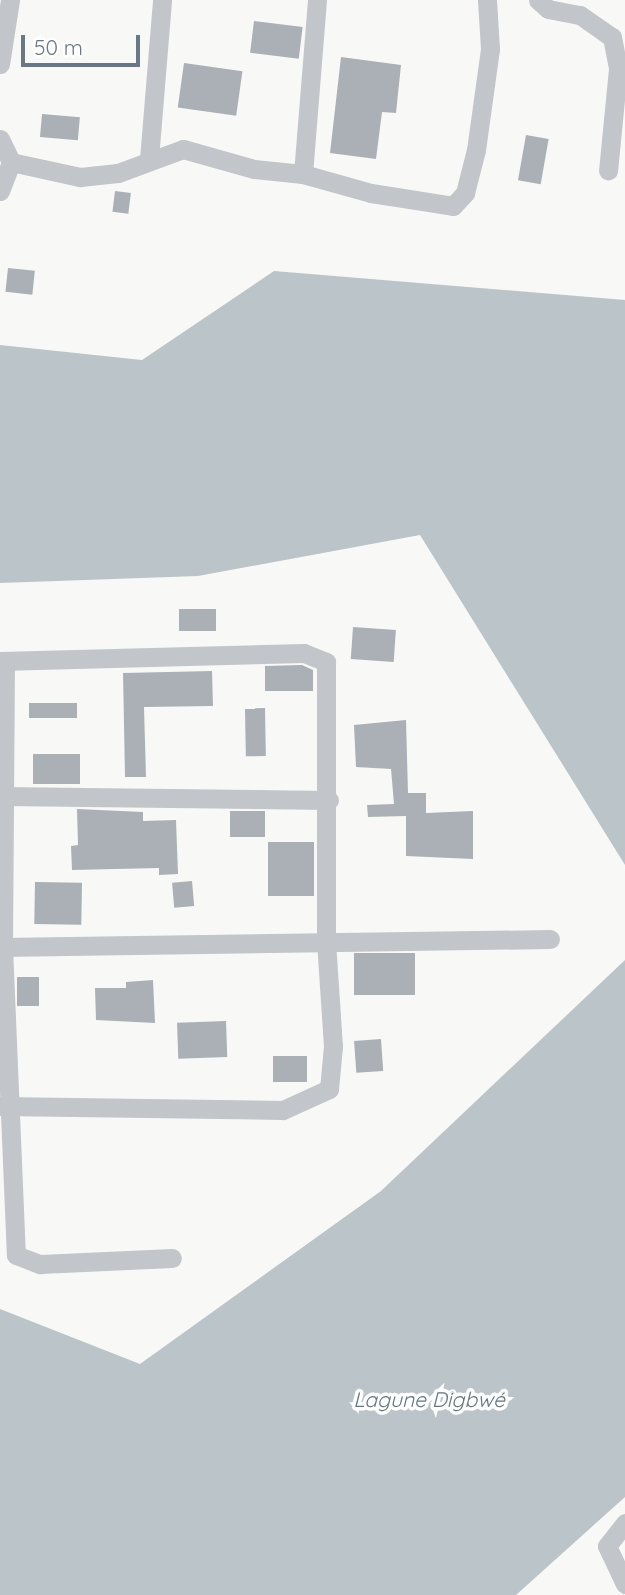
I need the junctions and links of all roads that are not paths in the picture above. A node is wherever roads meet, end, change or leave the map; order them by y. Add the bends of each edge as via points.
1 (10, 0) edge
2 (162, 0) edge
3 (317, 0) edge
4 (487, 0) edge
5 (538, 0) edge
6 (0, 64) edge
7 (0, 139) edge
8 (149, 159) junction
9 (11, 162) junction
10 (608, 171) dead end
11 (303, 174) junction
12 (0, 191) edge
13 (2, 661) edge
14 (2, 796) edge
15 (329, 800) junction
16 (550, 939) dead end
17 (327, 941) junction
18 (1, 947) edge
19 (5, 1106) edge
20 (172, 1258) dead end
21 (625, 1523) edge
22 (625, 1584) edge

1 - 6 street
2 - 8 street
3 - 11 street
4 - 11 street via 490,49 475,150 465,193 453,206 371,193
5 - 10 street via 548,9 580,15 612,37 618,69
7 - 9 street
8 - 9 street via 118,173 80,177
8 - 11 street via 183,149 254,169
9 - 12 street
13 - 14 street
13 - 15 street via 304,653 326,662 330,682
14 - 15 street
14 - 18 street
15 - 17 street
16 - 17 street
17 - 18 street
17 - 19 street via 333,1046 329,1090 283,1110
18 - 19 street
19 - 20 street via 16,1255 40,1264
21 - 22 street via 607,1546

